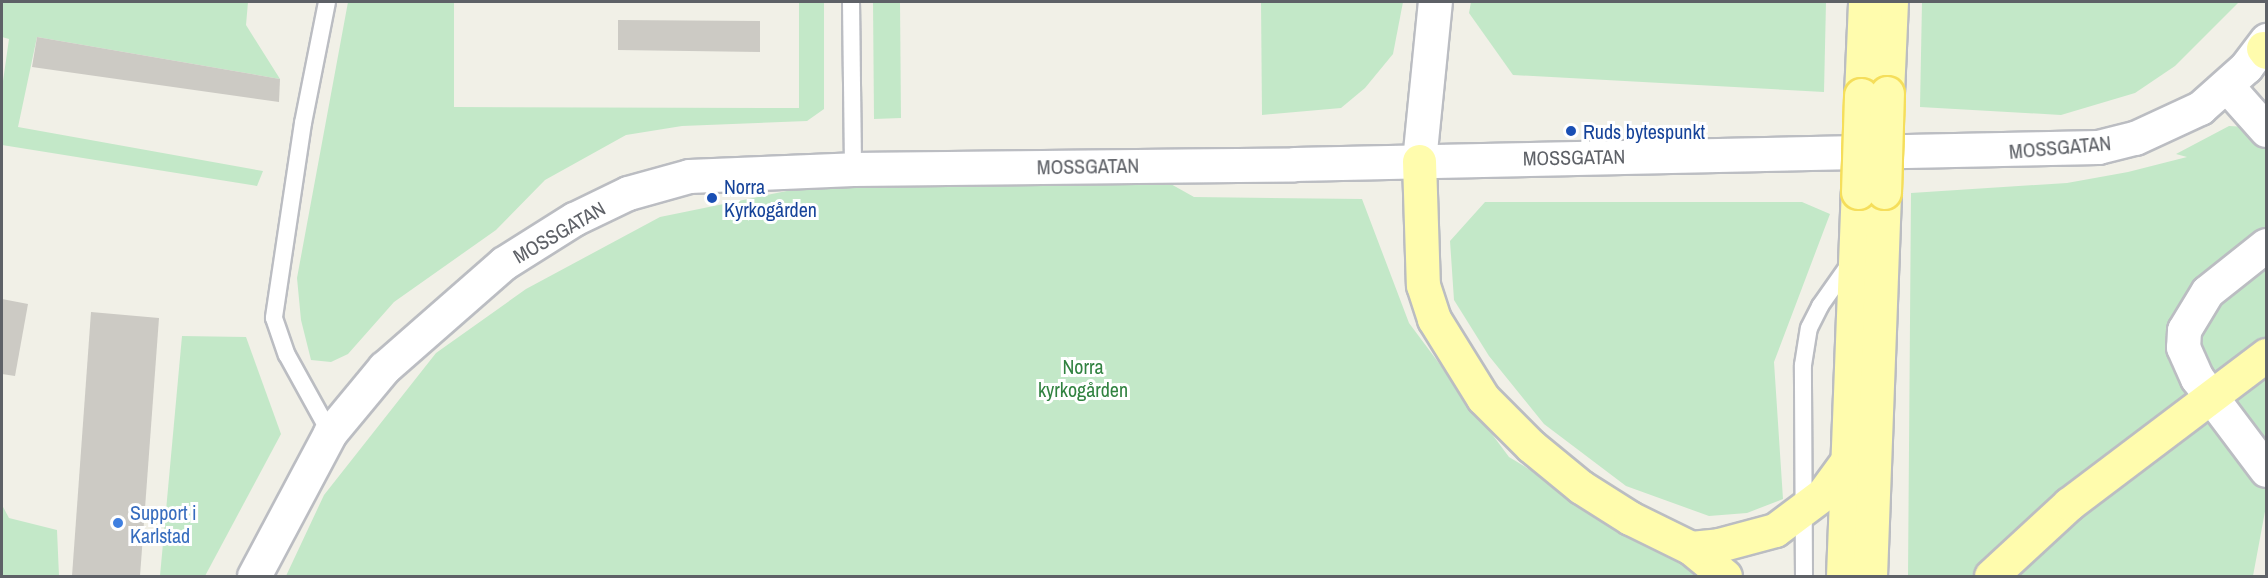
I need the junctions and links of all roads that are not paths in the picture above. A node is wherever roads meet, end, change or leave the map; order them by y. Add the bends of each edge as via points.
1 (327, 2) edge
2 (851, 2) edge
3 (1435, 2) edge
4 (1865, 2) edge
5 (1892, 2) edge
6 (2265, 47) edge
7 (2227, 86) junction
8 (1874, 94) junction
9 (2266, 130) edge
10 (1419, 161) junction
11 (853, 169) junction
12 (1871, 192) junction
13 (2266, 245) edge
14 (1855, 256) junction
15 (2266, 355) edge
16 (2211, 399) junction
17 (330, 433) junction
18 (1847, 461) junction
19 (2266, 470) edge
20 (1803, 512) junction
21 (1691, 548) junction
22 (254, 576) edge
23 (1725, 576) edge
24 (1804, 576) edge
25 (1843, 576) edge
26 (1870, 576) edge
27 (1992, 576) edge

1 - 17 lane via 303,123 274,318 287,354
2 - 11 lane
3 - 10 street
4 - 8 main road
5 - 8 main road
6 - 7 street, MOSSGATAN
7 - 9 street
7 - 10 street, MOSSGATAN via 2200,108 2168,124 2098,147
8 - 12 main road, bridge
10 - 11 street, MOSSGATAN
10 - 21 main road via 1423,285 1434,319 1456,360 1483,398 1531,446 1573,480 1630,518
11 - 17 street, MOSSGATAN via 689,176 628,193 574,219 504,263 446,311 384,368
12 - 14 main road
12 - 26 main road
13 - 16 street via 2207,292 2184,330 2187,361
14 - 18 main road
14 - 20 lane via 1809,328 1803,365
15 - 16 main road
16 - 19 street
16 - 27 main road via 2069,504
17 - 22 street, MOSSGATAN
18 - 20 main road via 1823,494
18 - 25 main road
20 - 21 main road via 1775,530 1748,539
20 - 24 lane
21 - 23 main road

